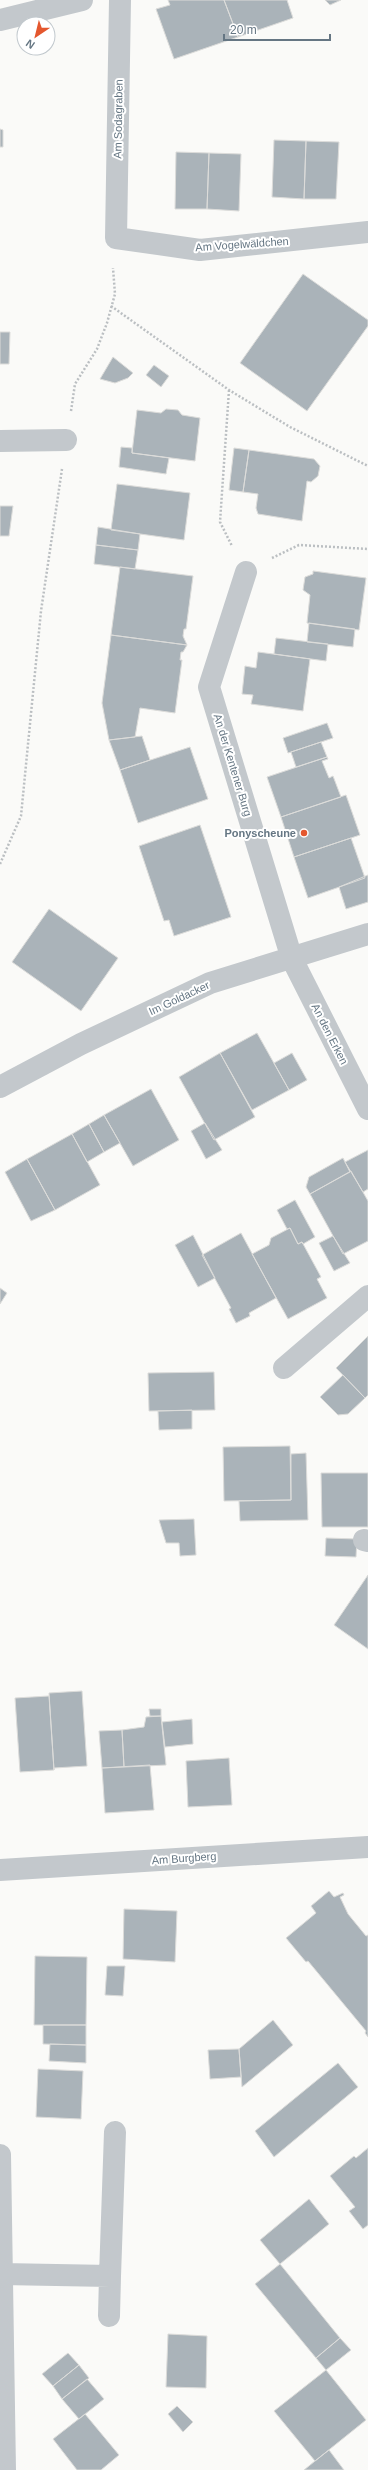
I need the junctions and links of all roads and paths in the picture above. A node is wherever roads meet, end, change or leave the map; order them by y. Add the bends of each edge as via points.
1 (82, 0) edge
2 (120, 0) edge
3 (0, 20) edge
4 (368, 232) edge
5 (116, 238) junction
6 (111, 306) junction
7 (229, 390) junction
8 (66, 440) junction
9 (0, 441) edge
10 (368, 466) edge
11 (368, 549) edge
12 (246, 572) junction
13 (0, 864) edge
14 (368, 934) edge
15 (292, 959) junction
16 (0, 1087) edge
17 (368, 1108) edge
18 (368, 1296) edge
19 (284, 1368) dead end
20 (368, 1847) edge
21 (0, 1870) edge
22 (115, 2132) dead end
23 (0, 2155) edge
24 (2, 2274) junction
25 (110, 2276) junction
26 (109, 2316) dead end
27 (5, 2470) edge

1 - 3 street
2 - 5 street, Am Sodagraben
4 - 5 street, Am Vogelwäldchen via 200,250
5 - 6 path via 112,260 114,294
6 - 7 path
6 - 8 path via 108,323 97,349 75,384
7 - 10 path via 290,427
7 - 12 path via 220,522
8 - 9 street
8 - 13 path via 41,612 21,816
11 - 12 path via 299,545
12 - 15 street, An der Kentener Burg via 209,687
14 - 15 street, Im Goldacker
15 - 16 street, Im Goldacker via 210,983 81,1044
15 - 17 street, An den Erken
18 - 19 street
20 - 21 street, Am Burgberg
22 - 25 street
23 - 24 street
24 - 25 street
24 - 27 street
25 - 26 street

